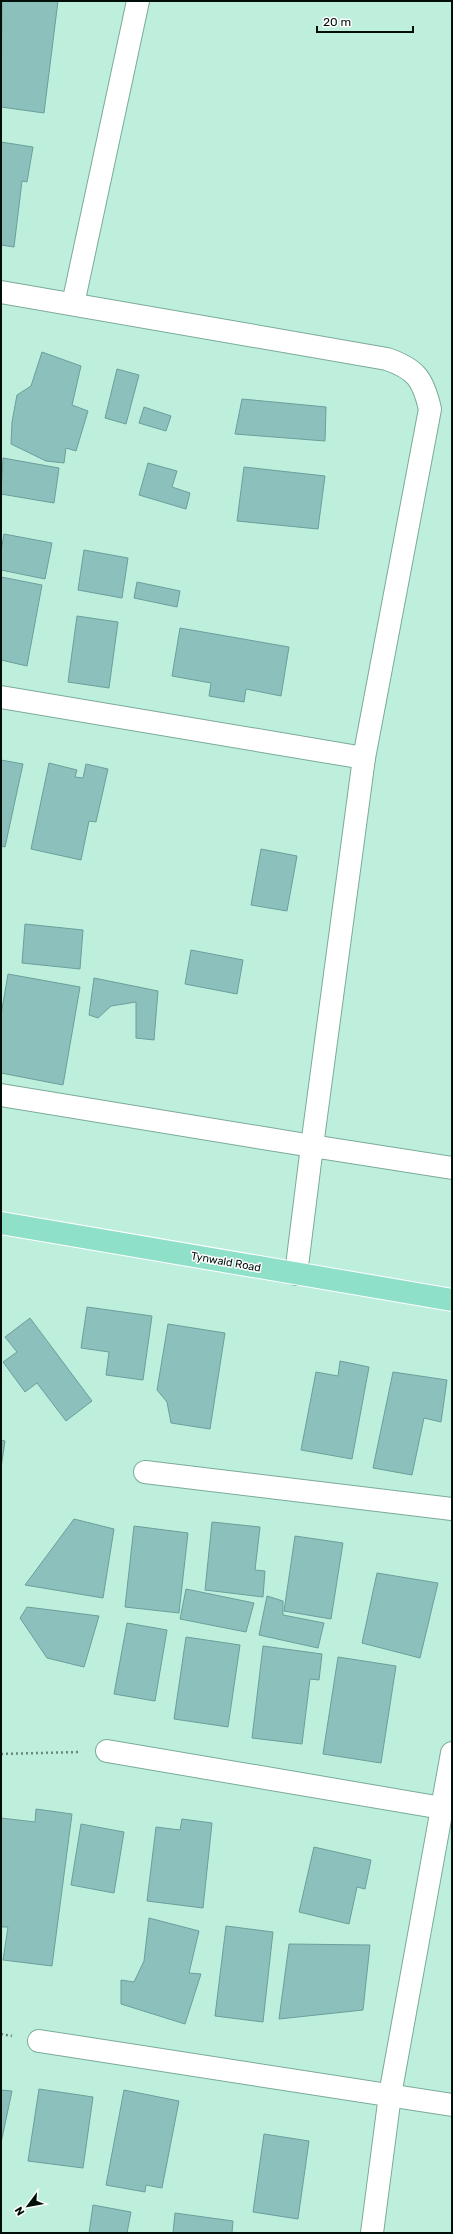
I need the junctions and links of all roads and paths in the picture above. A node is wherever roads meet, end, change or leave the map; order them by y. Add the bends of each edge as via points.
1 (138, 1) edge
2 (1, 292) edge
3 (73, 304) junction
4 (1, 697) edge
5 (364, 758) junction
6 (1, 1095) edge
7 (312, 1146) junction
8 (452, 1168) edge
9 (1, 1223) edge
10 (296, 1274) junction
11 (452, 1300) edge
12 (145, 1472) dead end
13 (452, 1509) edge
14 (107, 1750) joint
15 (452, 1753) edge
16 (1, 1754) edge
17 (442, 1808) junction
18 (39, 2041) dead end
19 (390, 2095) junction
20 (452, 2105) edge
21 (372, 2233) edge

1 - 3 street
2 - 3 street
3 - 5 street via 387,359 403,364 418,375 430,409
4 - 5 street
5 - 7 street
6 - 7 street
7 - 8 street
7 - 10 street
9 - 10 main road, Tynwald Road
10 - 11 main road, Tynwald Road
12 - 13 street
14 - 16 path
14 - 17 street
15 - 17 street
17 - 19 street
18 - 19 street
19 - 20 street
19 - 21 street

